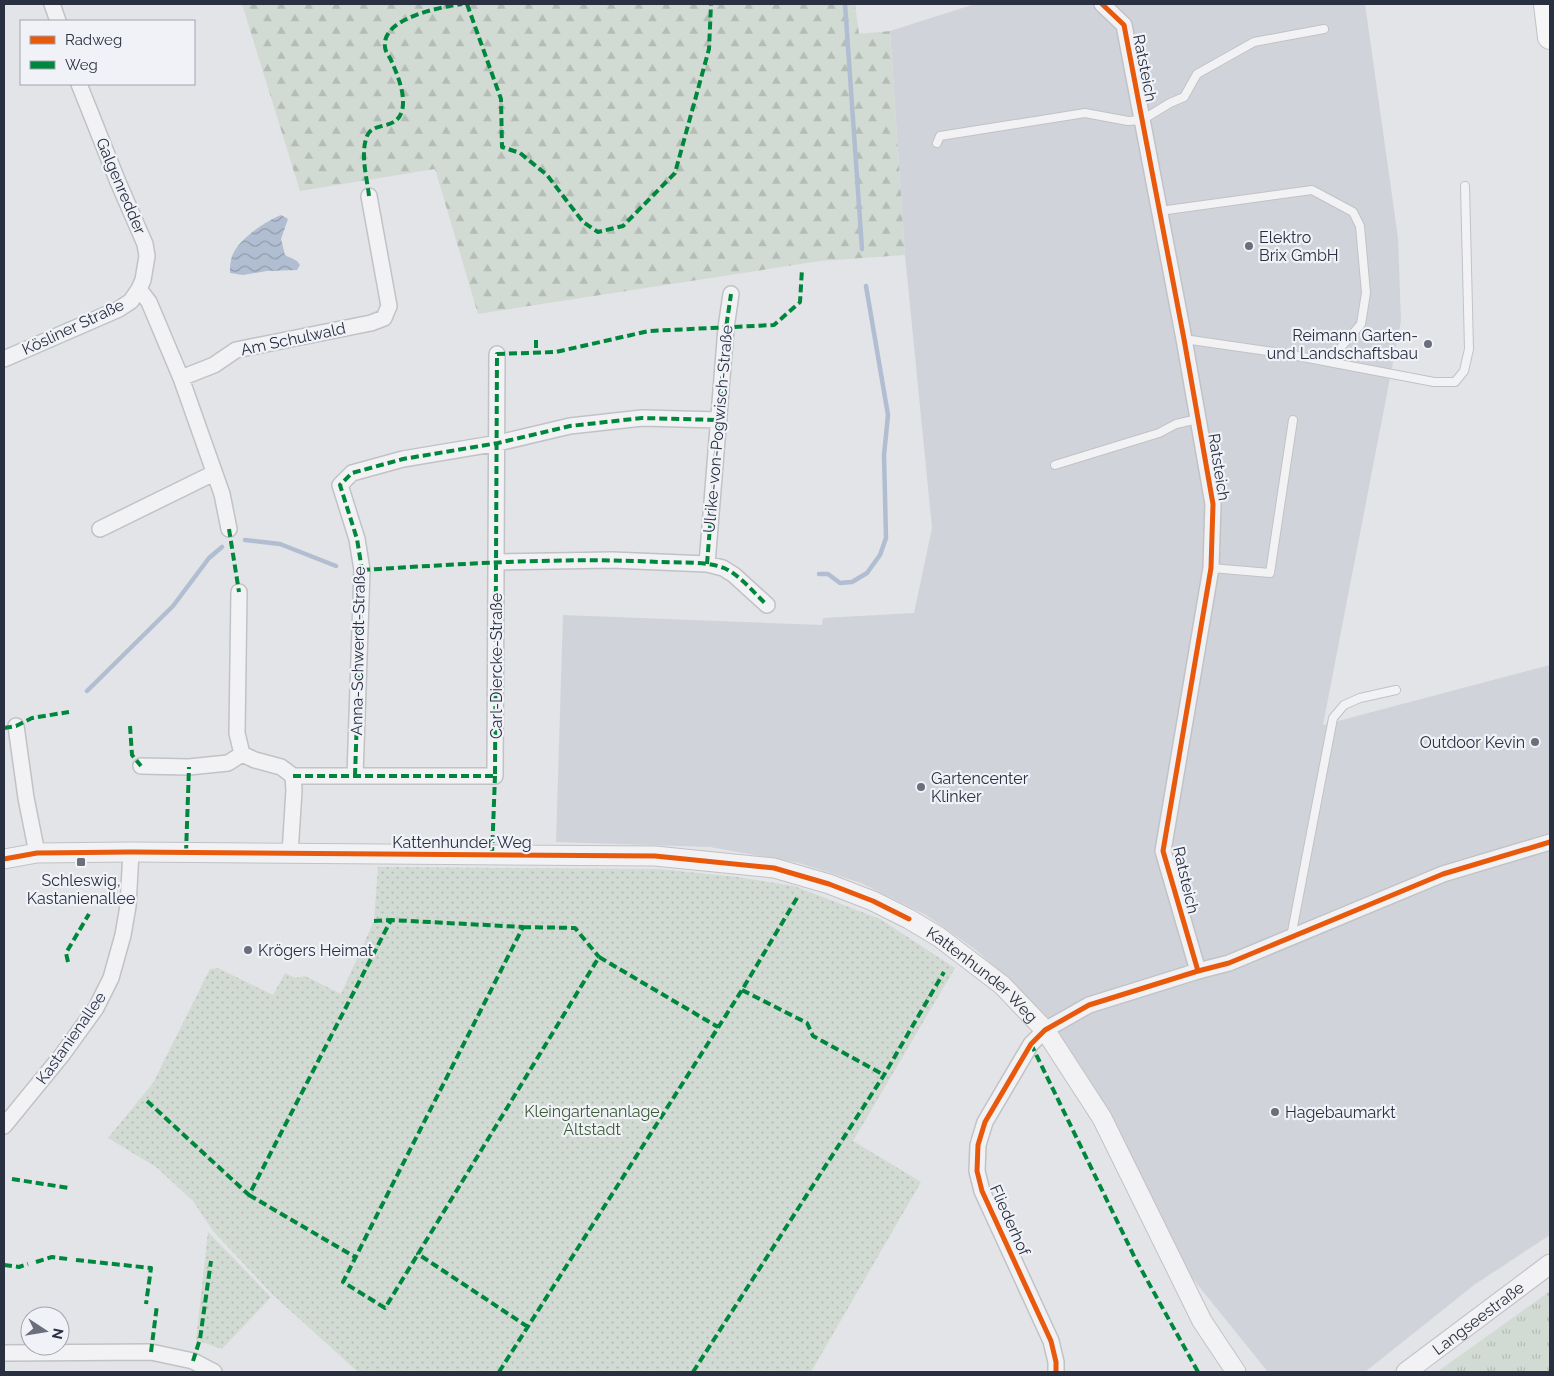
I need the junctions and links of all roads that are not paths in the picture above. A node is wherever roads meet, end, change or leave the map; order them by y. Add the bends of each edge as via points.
1 (52, 4) edge
2 (1102, 4) edge
3 (1546, 4) edge
4 (58, 20) edge
5 (1324, 28) dead end
6 (1550, 37) edge
7 (80, 85) edge
8 (1142, 120) junction
9 (937, 143) dead end
10 (1465, 186) dead end
11 (369, 196) dead end
12 (1160, 212) junction
13 (138, 289) junction
14 (731, 294) dead end
15 (1184, 339) junction
16 (498, 354) dead end
17 (4, 359) edge
18 (1336, 363) junction
19 (181, 378) junction
20 (1198, 419) junction
21 (719, 420) junction
22 (1293, 420) dead end
23 (498, 443) junction
24 (1055, 465) dead end
25 (214, 473) junction
26 (229, 529) dead end
27 (100, 530) dead end
28 (496, 562) junction
29 (707, 564) junction
30 (1211, 568) junction
31 (239, 592) dead end
32 (767, 605) dead end
33 (1396, 690) dead end
34 (16, 726) dead end
35 (242, 754) junction
36 (141, 766) dead end
37 (293, 776) junction
38 (355, 776) junction
39 (1550, 842) edge
40 (132, 852) junction
41 (37, 853) junction
42 (290, 854) junction
43 (4, 858) edge
44 (1291, 937) junction
45 (1198, 971) junction
46 (1045, 1030) junction
47 (4, 1126) edge
48 (1550, 1264) edge
49 (4, 1353) edge
50 (1234, 1369) edge
51 (214, 1372) edge
52 (1056, 1372) edge
53 (1406, 1372) edge

1 - 4 street
2 - 8 street, Ratsteich via 1124,25
3 - 6 main road
5 - 8 lane via 1254,42 1197,74 1184,97
7 - 13 street, Galgenredder via 145,244 146,268
8 - 9 lane via 1128,122 1085,113 940,136
8 - 12 street, Ratsteich
10 - 18 lane via 1469,349 1464,371 1455,382 1434,382
11 - 19 street, Am Schulwald via 389,306 384,318 236,350 214,365
12 - 15 street, Ratsteich
12 - 18 lane via 1312,190 1353,212 1360,226 1366,293 1361,324 1342,346
13 - 17 street, Kösliner Straße via 119,310
13 - 19 street via 149,302
14 - 21 street, Ulrike-von-Pogwisch-Straße
15 - 18 lane
15 - 20 street, Ratsteich
16 - 23 street, Carl-Diercke-Straße
19 - 25 street
20 - 24 lane
20 - 30 street, Ratsteich via 1213,504
21 - 23 street via 642,418 570,426
21 - 29 street, Ulrike-von-Pogwisch-Straße
22 - 30 lane via 1270,573
23 - 28 street, Carl-Diercke-Straße
23 - 38 street, Anna-Schwerdt-Straße via 403,459 352,473 340,485 357,539 362,570
25 - 26 street
25 - 27 street
28 - 29 street via 612,560
28 - 38 street, Carl-Diercke-Straße via 495,776
29 - 32 street via 734,575
30 - 45 street, Ratsteich via 1163,851
31 - 35 street via 237,733
33 - 44 lane via 1344,705 1333,718
34 - 41 street
35 - 36 street via 228,763
35 - 37 street via 281,767
37 - 38 street, Carl-Diercke-Straße
37 - 42 street
39 - 44 street via 1443,874
40 - 41 street, Kattenhunder Weg
40 - 42 street, Kattenhunder Weg
40 - 47 street, Kastanienallee via 128,906 111,978 90,1016 62,1055
41 - 43 street, Kattenhunder Weg
42 - 46 street, Kattenhunder Weg via 655,856 774,868 873,901 939,937 1002,985
44 - 45 street via 1229,963
45 - 46 street via 1090,1004
46 - 50 street, Kattenhunder Weg via 1102,1118 1202,1321
46 - 52 street, Fliederhof via 1031,1044 986,1122 978,1145 977,1171 982,1191 1051,1341
48 - 53 street, Langseestraße
49 - 51 street via 151,1352 193,1361

